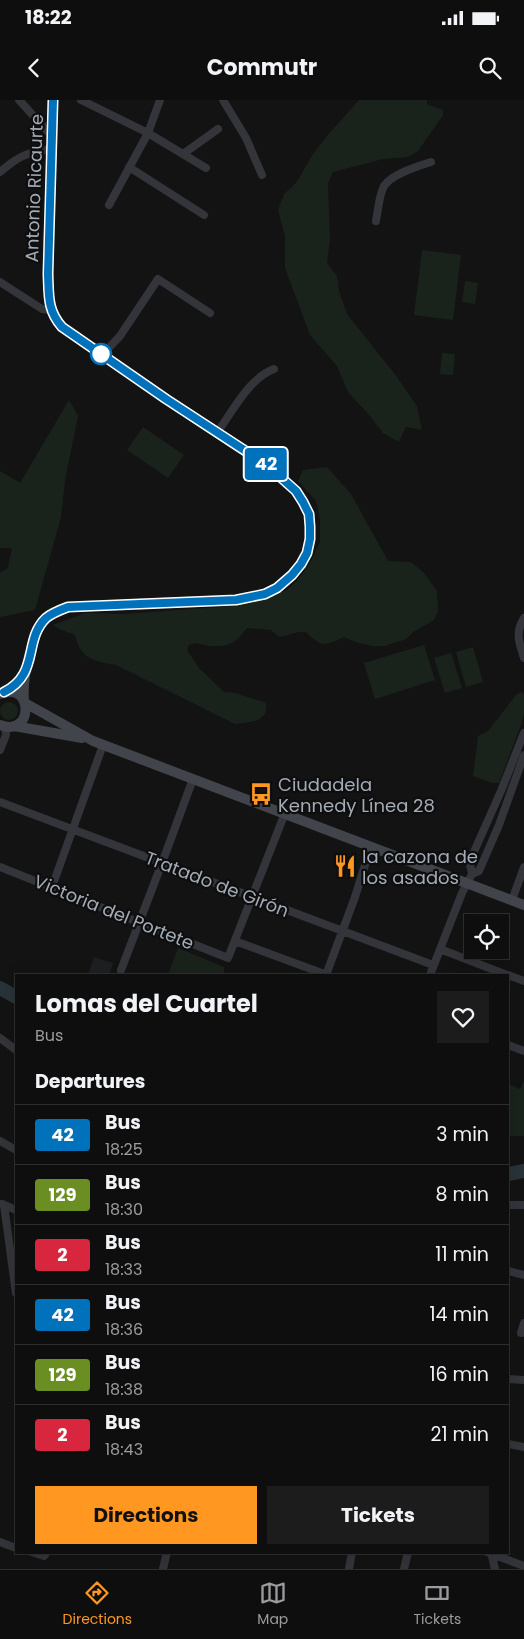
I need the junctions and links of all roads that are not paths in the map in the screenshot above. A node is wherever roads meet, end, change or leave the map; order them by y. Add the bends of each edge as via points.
1 (20, 100) edge
2 (53, 100) edge
3 (81, 100) edge
4 (160, 100) edge
5 (226, 101) edge
6 (218, 129) dead end
7 (148, 133) junction
8 (52, 136) junction
9 (52, 150) junction
10 (183, 154) junction
11 (431, 162) dead end
12 (129, 166) junction
13 (206, 168) dead end
14 (0, 172) edge
15 (262, 175) dead end
16 (109, 205) dead end
17 (204, 215) dead end
18 (376, 221) dead end
19 (0, 282) edge
20 (50, 310) junction
21 (210, 313) dead end
22 (102, 355) junction
23 (274, 369) dead end
24 (217, 432) junction
25 (524, 618) edge
26 (524, 658) edge
27 (25, 674) junction
28 (2, 693) edge
29 (25, 702) junction
30 (6, 726) edge
31 (524, 733) edge
32 (93, 741) junction
33 (103, 745) junction
34 (0, 750) edge
35 (524, 755) edge
36 (193, 779) junction
37 (0, 802) edge
38 (285, 813) junction
39 (74, 829) junction
40 (371, 846) junction
41 (162, 863) junction
42 (0, 867) edge
43 (524, 867) edge
44 (469, 878) junction
45 (52, 887) junction
46 (252, 897) junction
47 (512, 900) junction
48 (524, 905) edge
49 (139, 923) junction
50 (343, 931) junction
51 (235, 940) junction
52 (440, 949) junction
53 (433, 966) junction
54 (121, 970) dead end
55 (324, 974) edge
56 (327, 974) edge
57 (430, 974) edge
58 (504, 974) edge
59 (509, 976) edge
60 (524, 982) edge
61 (0, 1038) edge
62 (509, 1044) edge
63 (15, 1049) edge
64 (524, 1051) edge
65 (0, 1141) edge
66 (15, 1149) edge
67 (2, 1204) edge
68 (509, 1205) edge
69 (524, 1205) edge
70 (15, 1210) edge
71 (509, 1271) edge
72 (524, 1275) edge
73 (15, 1287) edge
74 (524, 1323) edge
75 (521, 1333) dead end
76 (509, 1378) edge
77 (524, 1380) edge
78 (509, 1444) edge
79 (524, 1448) edge
80 (0, 1542) edge
81 (15, 1548) edge
82 (167, 1554) edge
83 (352, 1554) edge
84 (408, 1554) edge
85 (490, 1554) edge
86 (493, 1554) edge
87 (524, 1566) edge
88 (164, 1569) edge
89 (349, 1569) edge
90 (404, 1569) edge
91 (495, 1569) edge

1 - 8 street
2 - 8 main road, Antonio Ricaurte
3 - 7 street
4 - 7 street
5 - 15 street
6 - 10 street
7 - 10 street
7 - 12 street
8 - 9 main road, Antonio Ricaurte
9 - 14 street via 17,157
9 - 20 main road, Antonio Ricaurte
10 - 13 street
11 - 18 street via 411,169 383,187
12 - 16 street
12 - 17 street
19 - 20 street via 42,309
20 - 22 main road via 62,327
21 - 22 street via 158,279 120,336
22 - 24 main road
23 - 24 street via 252,384
24 - 27 main road via 267,465 296,491 303,502 309,514 310,539 301,564 277,588 252,598 62,609 46,618 40,626
25 - 26 street via 518,630 518,641
27 - 28 main road via 12,688
27 - 29 main road
28 - 29 main road via 17,694
29 - 30 main road via 22,721
29 - 32 main road
30 - 32 main road
30 - 34 street
31 - 44 street via 473,854
32 - 33 main road
33 - 36 main road
33 - 39 street
35 - 44 street via 479,871
36 - 38 main road
36 - 41 street
37 - 39 street, Tratado de Girón
38 - 40 main road
38 - 46 street
39 - 41 street, Tratado de Girón
39 - 45 street
40 - 44 main road
40 - 50 street
41 - 46 street, Tratado de Girón
41 - 49 street
42 - 45 street, Victoria del Portete
43 - 47 street
44 - 47 main road
44 - 52 street
45 - 49 street, Victoria del Portete
46 - 50 street, Tratado de Girón
46 - 51 street
47 - 48 main road
49 - 51 street, Victoria del Portete via 228,958
49 - 54 street
50 - 53 street, Tratado de Girón
50 - 56 street
51 - 55 street
52 - 53 street
52 - 58 street
53 - 57 street
59 - 60 street
61 - 63 street
62 - 64 street
65 - 66 street
67 - 70 street
67 - 73 street
68 - 69 street
71 - 72 street
74 - 75 street
76 - 77 street
78 - 79 street
80 - 81 street
82 - 88 street
83 - 89 street
84 - 90 street
85 - 91 street
86 - 87 street

